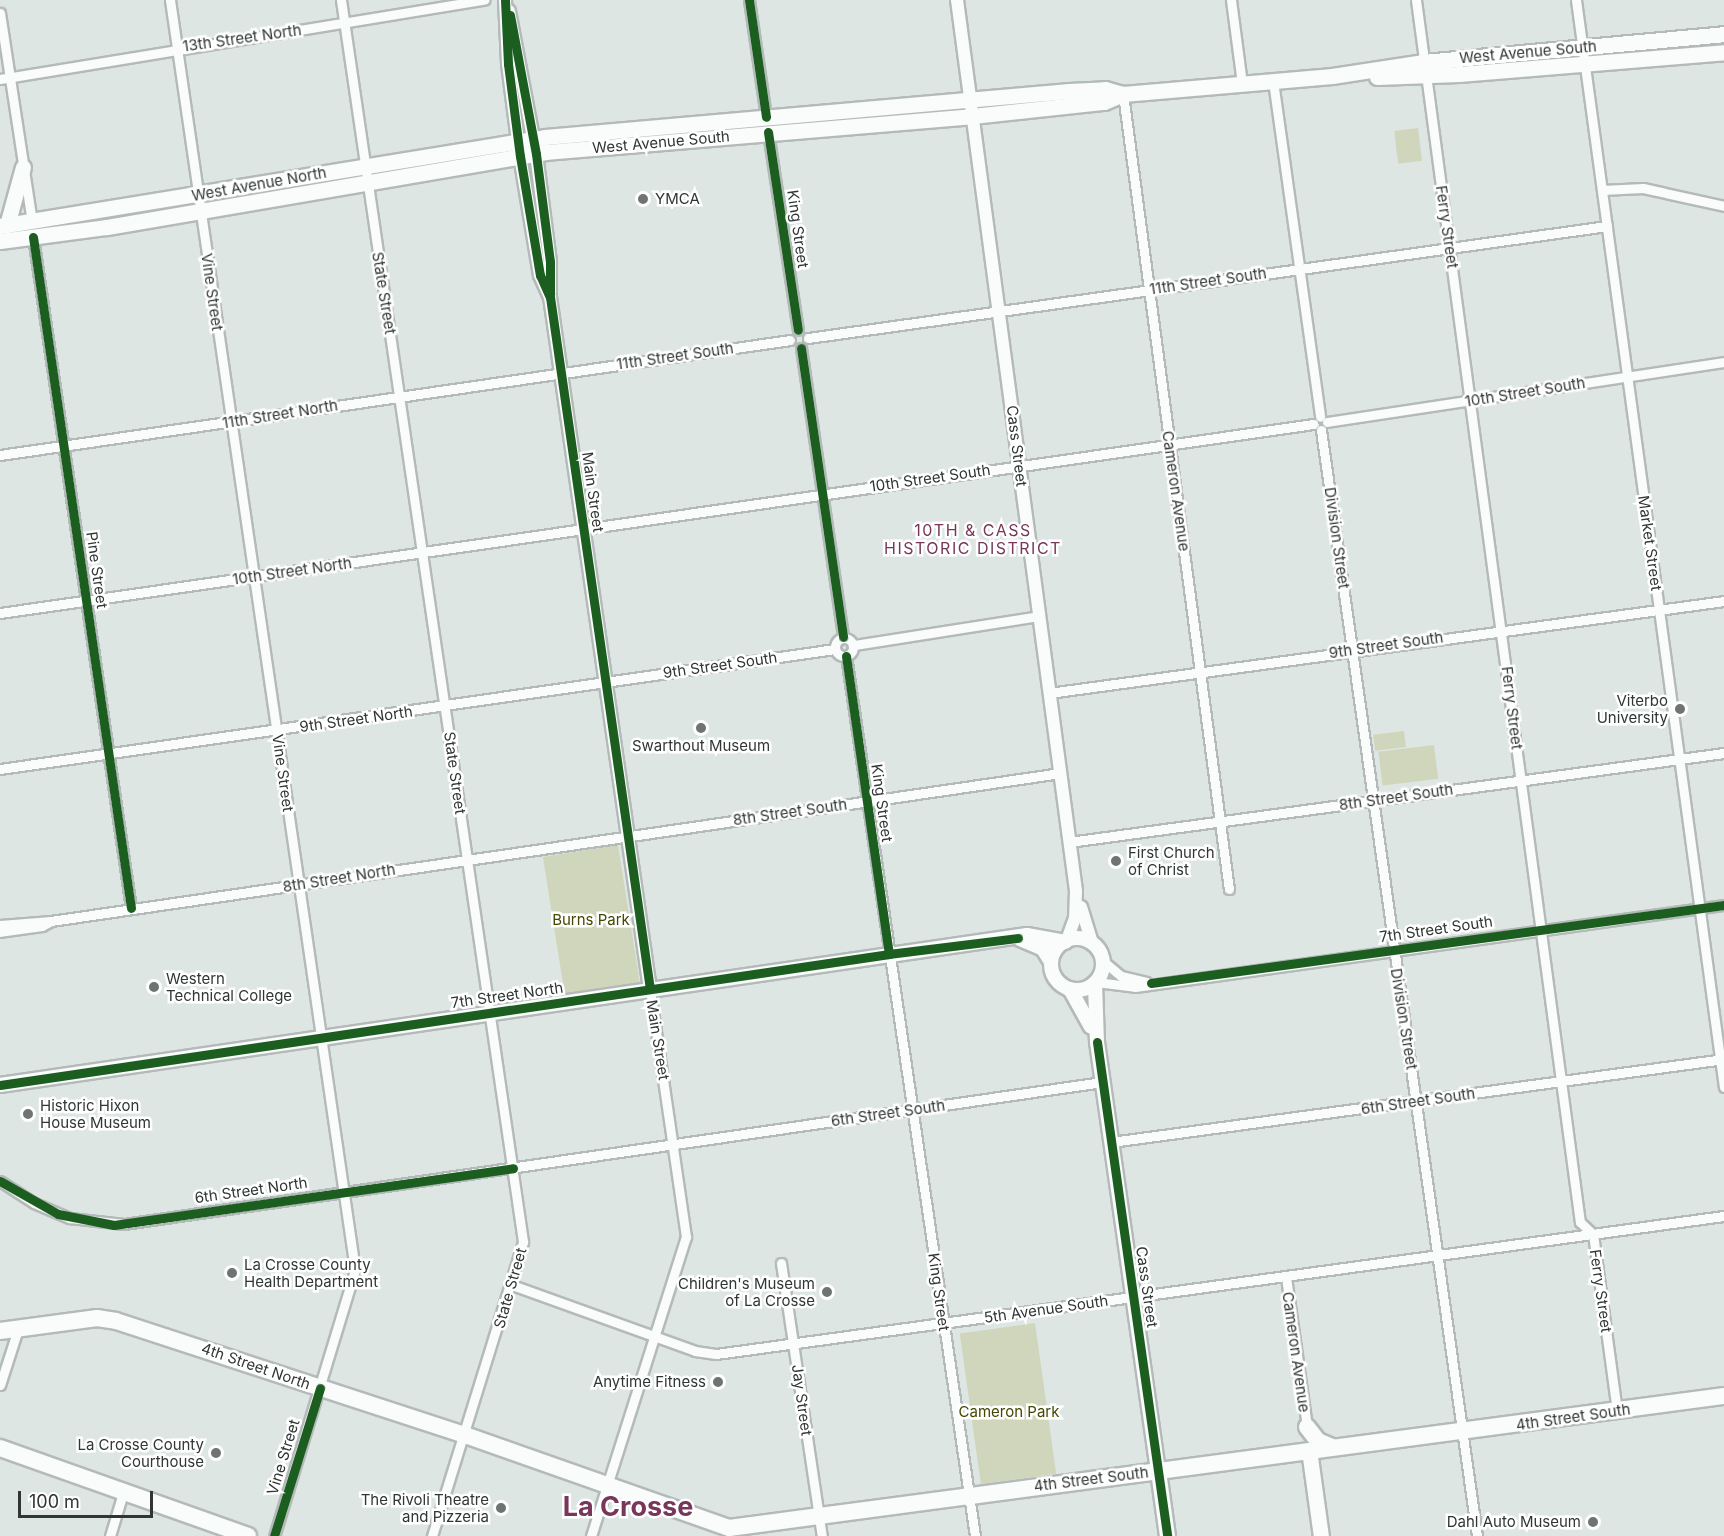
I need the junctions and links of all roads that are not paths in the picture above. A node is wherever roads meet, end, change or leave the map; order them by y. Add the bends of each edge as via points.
1 (170, 0) edge
2 (341, 0) edge
3 (484, 0) edge
4 (505, 0) edge
5 (749, 0) edge
6 (957, 0) edge
7 (1230, 0) edge
8 (1416, 0) edge
9 (1576, 0) edge
10 (0, 13) edge
11 (344, 23) junction
12 (1724, 34) edge
13 (1582, 47) junction
14 (177, 48) junction
15 (1724, 52) edge
16 (1584, 64) junction
17 (1425, 69) junction
18 (5, 79) edge
19 (1273, 81) junction
20 (1242, 83) junction
21 (1123, 94) junction
22 (970, 100) junction
23 (972, 116) junction
24 (767, 125) junction
25 (526, 139) junction
26 (528, 155) junction
27 (364, 166) junction
28 (23, 167) junction
29 (367, 182) junction
30 (1602, 190) junction
31 (199, 202) junction
32 (1724, 206) edge
33 (3, 226) edge
34 (1607, 226) junction
35 (33, 230) junction
36 (0, 241) edge
37 (1450, 248) junction
38 (1299, 268) junction
39 (1149, 290) junction
40 (999, 309) junction
41 (798, 330) junction
42 (808, 338) junction
43 (790, 340) junction
44 (801, 348) junction
45 (1724, 362) edge
46 (561, 373) junction
47 (1628, 376) junction
48 (400, 396) junction
49 (1470, 402) junction
50 (231, 422) junction
51 (1320, 423) junction
52 (1169, 443) junction
53 (64, 445) junction
54 (0, 455) edge
55 (1019, 465) junction
56 (822, 493) junction
57 (583, 528) junction
58 (422, 553) junction
59 (254, 577) junction
60 (86, 601) junction
61 (1724, 601) edge
62 (1659, 609) junction
63 (0, 613) edge
64 (1039, 616) junction
65 (1502, 628) junction
66 (843, 637) junction
67 (854, 645) junction
68 (835, 649) junction
69 (1352, 649) junction
70 (846, 656) junction
71 (1200, 671) junction
72 (605, 682) junction
73 (1049, 693) junction
74 (445, 706) junction
75 (276, 731) junction
76 (1724, 753) edge
77 (109, 754) junction
78 (1680, 759) junction
79 (0, 769) edge
80 (1060, 773) junction
81 (1522, 780) junction
82 (867, 800) junction
83 (1371, 801) junction
84 (1220, 822) junction
85 (627, 836) junction
86 (1069, 842) junction
87 (467, 858) junction
88 (299, 884) junction
89 (1229, 889) dead end
90 (1076, 891) junction
91 (1724, 906) edge
92 (132, 908) junction
93 (1700, 909) junction
94 (51, 921) junction
95 (0, 925) edge
96 (1541, 930) junction
97 (0, 932) edge
98 (1018, 938) junction
99 (1066, 941) junction
100 (1092, 943) junction
101 (1393, 950) junction
102 (889, 954) junction
103 (1103, 961) junction
104 (1051, 962) junction
105 (1096, 983) junction
106 (1151, 983) junction
107 (650, 989) junction
108 (1071, 989) junction
109 (491, 1012) junction
110 (321, 1036) junction
111 (1097, 1042) junction
112 (1722, 1060) edge
113 (1562, 1081) junction
114 (1102, 1082) junction
115 (0, 1085) edge
116 (1724, 1087) edge
117 (1416, 1101) junction
118 (912, 1109) junction
119 (1111, 1142) junction
120 (673, 1143) junction
121 (513, 1168) junction
122 (1, 1182) edge
123 (344, 1192) junction
124 (1724, 1216) edge
125 (1593, 1234) junction
126 (1438, 1256) junction
127 (782, 1263) dead end
128 (1286, 1277) junction
129 (512, 1285) junction
130 (1133, 1297) junction
131 (944, 1324) junction
132 (18, 1329) junction
133 (0, 1331) edge
134 (655, 1335) junction
135 (794, 1343) junction
136 (0, 1384) edge
137 (320, 1388) junction
138 (1724, 1396) edge
139 (1617, 1411) junction
140 (1307, 1427) joint
141 (1462, 1432) junction
142 (465, 1435) junction
143 (0, 1448) edge
144 (1332, 1448) junction
145 (1309, 1450) junction
146 (1158, 1471) junction
147 (608, 1486) junction
148 (123, 1493) junction
149 (969, 1496) junction
150 (819, 1516) junction
151 (754, 1530) edge
152 (110, 1536) edge
153 (248, 1536) edge
154 (274, 1536) edge
155 (432, 1536) edge
156 (591, 1536) edge
157 (822, 1536) edge
158 (975, 1536) edge
159 (1167, 1536) edge
160 (1321, 1536) edge
161 (1477, 1536) edge

1 - 14 street, Vine Street
2 - 11 street, State Street
3 - 11 street, 13th Street North
4 - 25 street, Main Street
5 - 24 street, King Street
6 - 22 street, Cass Street
7 - 20 street
8 - 17 street, Ferry Street
9 - 13 street, Market Street
10 - 18 street, Pine Street
11 - 14 street, 13th Street North
11 - 27 street, State Street
12 - 13 main road, West Avenue South
13 - 16 street, Market Street
13 - 17 main road, West Avenue South
14 - 18 street, 13th Street North
14 - 31 street, Vine Street
15 - 16 main road, West Avenue South
16 - 17 main road, West Avenue South
16 - 30 street, Market Street
17 - 19 main road, West Avenue South
17 - 37 street, Ferry Street
18 - 28 street, Pine Street
19 - 20 main road, West Avenue South
19 - 38 street, Division Street
20 - 21 main road, West Avenue South
21 - 22 main road, West Avenue South via 1105,89
21 - 23 main road, West Avenue South via 1104,102
21 - 39 street, Cameron Avenue
22 - 23 street, Cass Street
22 - 24 main road, West Avenue South
23 - 24 main road, West Avenue South
23 - 40 street, Cass Street
24 - 25 main road, West Avenue South
24 - 26 main road, West Avenue South
24 - 41 street, King Street
25 - 26 street, Main Street
25 - 27 main road, West Avenue North
26 - 29 main road, West Avenue South
26 - 46 street, Main Street via 550,262 550,297
27 - 29 street, State Street
27 - 31 main road, West Avenue North
28 - 33 main road
28 - 35 street, Pine Street
29 - 31 main road, West Avenue South
29 - 48 street, State Street
30 - 32 street via 1643,188
30 - 34 street, Market Street
31 - 35 main road, West Avenue North
31 - 50 street, Vine Street
33 - 35 main road, West Avenue North
34 - 37 street, 11th Street South
34 - 47 street, Market Street
35 - 36 main road, West Avenue North
35 - 53 street, Pine Street
37 - 38 street, 11th Street South
37 - 49 street, Ferry Street
38 - 39 street, 11th Street South
38 - 51 street, Division Street
39 - 40 street, 11th Street South
39 - 52 street, Cameron Avenue
40 - 42 street, 11th Street South
40 - 55 street, Cass Street
41 - 42 street
41 - 43 street
42 - 44 street
43 - 44 street
43 - 46 street, 11th Street South
44 - 56 street
45 - 47 street, 10th Street South
46 - 48 street, 11th Street North
46 - 57 street, Main Street
47 - 49 street, 10th Street South
47 - 62 street, Market Street
48 - 50 street, 11th Street North
48 - 58 street, State Street
49 - 51 street, 10th Street South
49 - 65 street, Ferry Street
50 - 53 street, 11th Street North
50 - 59 street, Vine Street
51 - 52 street, 10th Street South
51 - 69 street, Division Street
52 - 55 street, 10th Street South
52 - 71 street, Cameron Avenue
53 - 54 street, 11th Street North
53 - 60 street, Pine Street
55 - 56 street, 10th Street South
55 - 64 street, Cass Street
56 - 57 street, 10th Street South
56 - 66 street
57 - 58 street, 10th Street North
57 - 72 street, Main Street
58 - 59 street, 10th Street North
58 - 74 street, State Street
59 - 60 street, 10th Street North
59 - 75 street, Vine Street
60 - 63 street, 10th Street North
60 - 77 street, Pine Street
61 - 62 street, 9th Street South
62 - 65 street, 9th Street South
62 - 78 street, Market Street
64 - 67 street
64 - 73 street, Cass Street
65 - 69 street, 9th Street South
65 - 81 street, Ferry Street
66 - 67 street
66 - 68 street
67 - 70 street
68 - 70 street
68 - 72 street, 9th Street South
69 - 71 street, 9th Street South
69 - 83 street, Division Street
70 - 82 street, King Street
71 - 73 street, 9th Street South
71 - 84 street, Cameron Avenue
72 - 74 street, 9th Street North
72 - 85 street, Main Street
73 - 80 street, Cass Street
74 - 75 street, 9th Street North
74 - 87 street, State Street
75 - 77 street, 9th Street North
75 - 88 street, Vine Street
76 - 78 street, 8th Street South
77 - 79 street, 9th Street North
77 - 92 street, Pine Street
78 - 81 street, 8th Street South
78 - 93 street, Market Street
80 - 82 street, 8th Street South
80 - 86 street, Cass Street
81 - 83 street, 8th Street South
81 - 96 street, Ferry Street
82 - 85 street, 8th Street South
82 - 102 street, King Street
83 - 84 street, 8th Street South
83 - 101 street, Division Street
84 - 86 street, 8th Street South
84 - 89 street, Cameron Avenue
85 - 87 street, 8th Street North
85 - 107 street, Main Street
86 - 90 street, Cass Street
87 - 88 street, 8th Street North
87 - 109 street, State Street
88 - 92 street, 8th Street North
88 - 110 street, Vine Street
90 - 99 street, Cass Street via 1076,918
90 - 100 street, Cass Street
91 - 93 street, 7th Street South
92 - 94 street, 8th Street North
93 - 96 street, 7th Street South
93 - 112 street, Market Street
94 - 95 street, 8th Street North
94 - 97 street, 8th Street North
96 - 101 street, 7th Street South
96 - 113 street, Ferry Street
98 - 99 main road, 7th Street North via 1033,935
98 - 102 main road, 7th Street North
98 - 104 main road via 1043,949
99 - 100 main road via 1080,939
99 - 104 main road
100 - 103 main road
101 - 106 street, 7th Street South
101 - 117 street, Division Street
102 - 107 main road, 7th Street North
102 - 118 street, King Street
103 - 105 main road
103 - 106 street, 7th Street South via 1121,976
104 - 108 main road via 1055,977
105 - 106 street, 7th Street South via 1126,987
105 - 108 main road via 1084,989
105 - 111 main road, Cass Street
107 - 109 main road, 7th Street North
107 - 120 street, Main Street
108 - 111 main road, Cass Street
109 - 110 main road, 7th Street North
109 - 121 street, State Street
110 - 115 main road, 7th Street North
110 - 123 street, Vine Street
111 - 114 main road, Cass Street
112 - 113 street, 6th Street South
112 - 116 street, Market Street
113 - 117 street, 6th Street South
113 - 125 street, Ferry Street via 1580,1222
114 - 118 street, 6th Street South
114 - 119 main road, Cass Street
117 - 119 street, 6th Street South
117 - 126 street, Division Street
118 - 120 street, 6th Street South
118 - 131 street, King Street
119 - 130 main road, Cass Street
120 - 121 street, 6th Street North
120 - 134 street, Main Street via 686,1237
121 - 123 street, 6th Street North
121 - 129 street, State Street via 524,1250
122 - 123 street, 6th Street North via 58,1214 114,1225
123 - 137 street, Vine Street via 354,1279
124 - 125 street, 5th Avenue South
125 - 126 street, 5th Avenue South
125 - 139 street, Ferry Street
126 - 128 street, 5th Avenue South
126 - 141 street, Division Street
127 - 135 street, Jay Street
128 - 130 street, 5th Avenue South
128 - 140 street, Cameron Avenue
129 - 134 street, 5th Avenue South
129 - 142 street, State Street
130 - 131 street, 5th Avenue South
130 - 146 main road, Cass Street
131 - 135 street, 5th Avenue South
131 - 149 street, King Street
132 - 133 highway, 4th Street North
132 - 136 street
132 - 137 highway, 4th Street North via 98,1318 116,1321
134 - 135 street, 5th Avenue South via 708,1354
134 - 147 street, Main Street
135 - 150 street, Jay Street
137 - 142 highway, 4th Street North
137 - 154 street, Vine Street
138 - 139 highway, 4th Street South
139 - 141 highway, 4th Street South
140 - 144 highway
141 - 144 highway, 4th Street South
141 - 161 street, Division Street
142 - 147 highway, 4th Street North
142 - 155 street, State Street
143 - 148 highway
144 - 145 highway, 4th Street South
145 - 146 highway, 4th Street South
145 - 160 main road
146 - 149 highway, 4th Street South
146 - 159 main road, Cass Street
147 - 151 highway, 4th Street South via 729,1528
147 - 156 street, Main Street
148 - 152 street
148 - 153 highway
149 - 150 highway, 4th Street South
149 - 158 street, King Street
150 - 151 highway, 4th Street South
150 - 157 street, Jay Street

